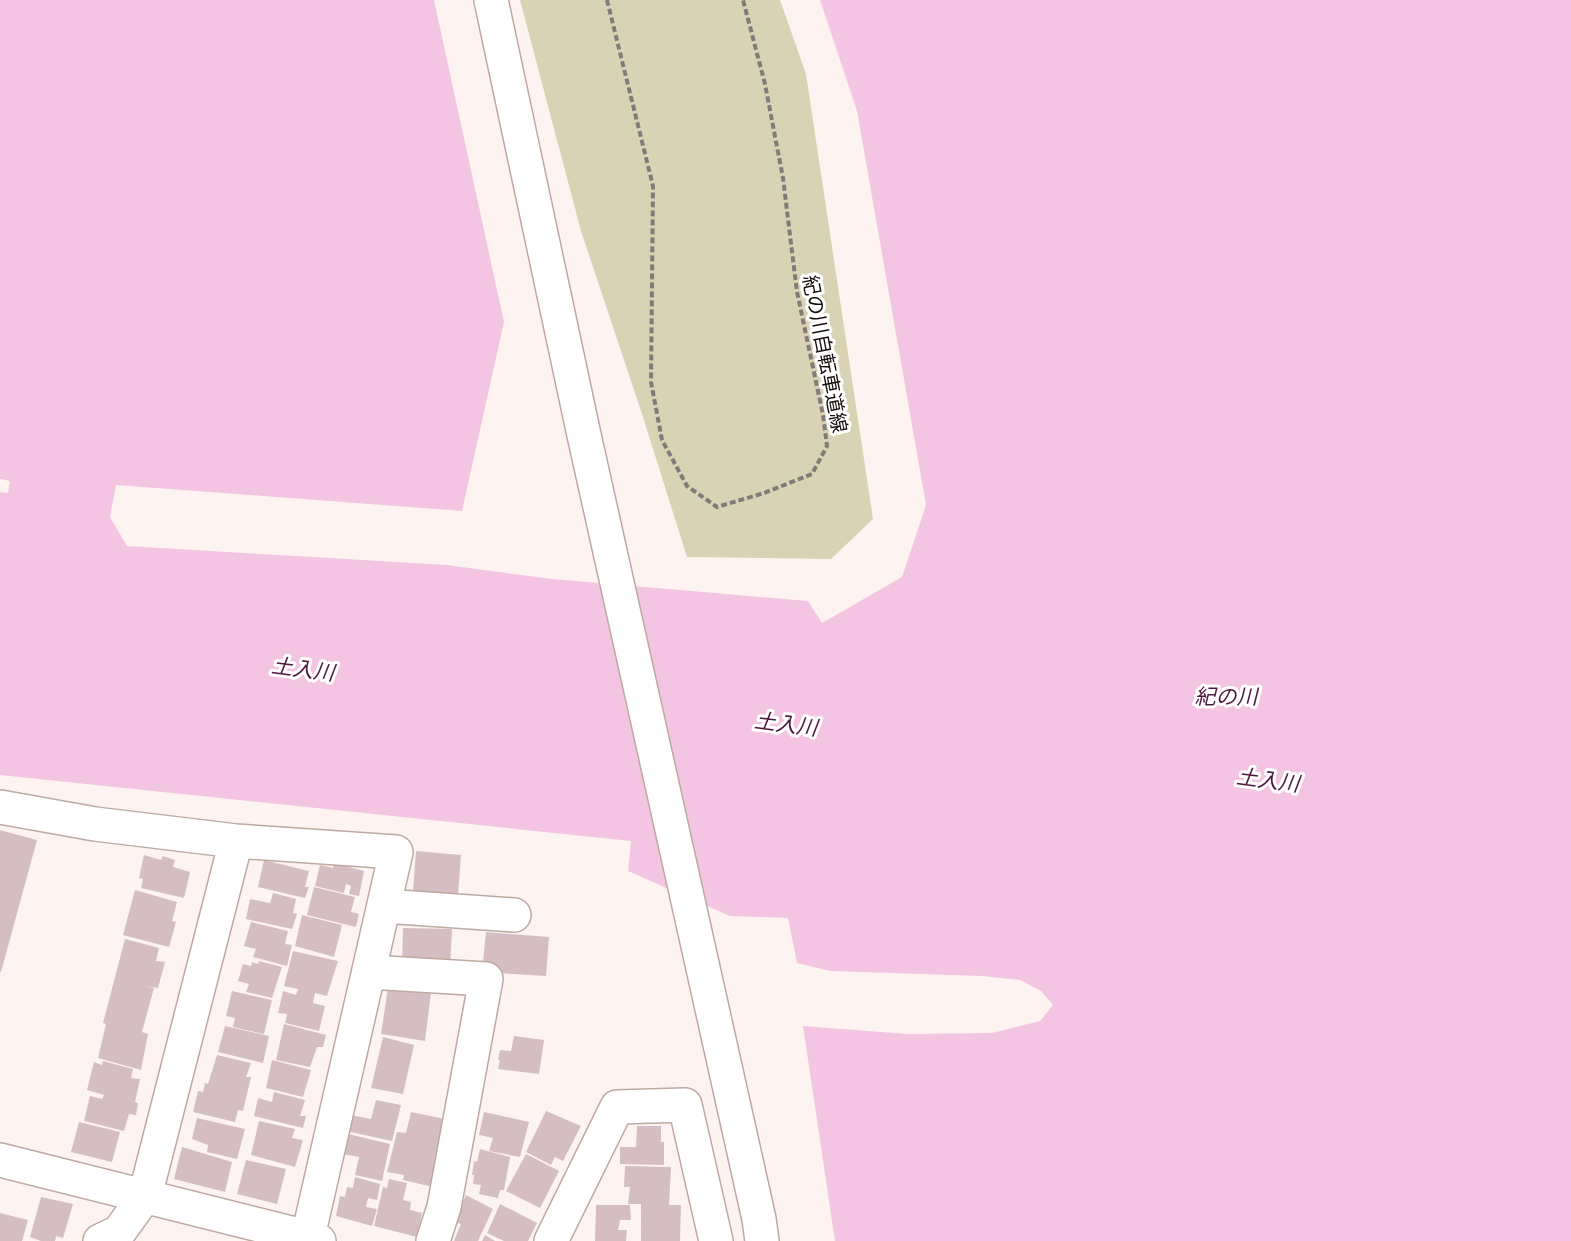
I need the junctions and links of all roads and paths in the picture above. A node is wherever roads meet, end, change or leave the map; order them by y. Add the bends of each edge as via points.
1 (491, 0) edge
2 (607, 0) edge
3 (743, 0) edge
4 (0, 807) edge
5 (236, 841) junction
6 (384, 906) junction
7 (514, 915) dead end
8 (369, 972) junction
9 (0, 1160) edge
10 (145, 1196) junction
11 (311, 1240) edge
12 (100, 1241) edge
13 (433, 1241) edge
14 (551, 1241) edge
15 (716, 1241) edge
16 (762, 1241) edge

1 - 16 street
2 - 3 path, 紀の川自転車道線 via 653,186 651,382 662,440 687,486 717,507 812,474 827,446 796,292 783,178 765,84
4 - 5 street via 95,824
5 - 6 street via 396,852
5 - 10 street
6 - 7 street
6 - 8 street
8 - 11 street
8 - 13 street via 486,980 444,1207
9 - 10 street
10 - 11 street
10 - 12 street via 119,1232
14 - 15 street via 617,1107 686,1106

